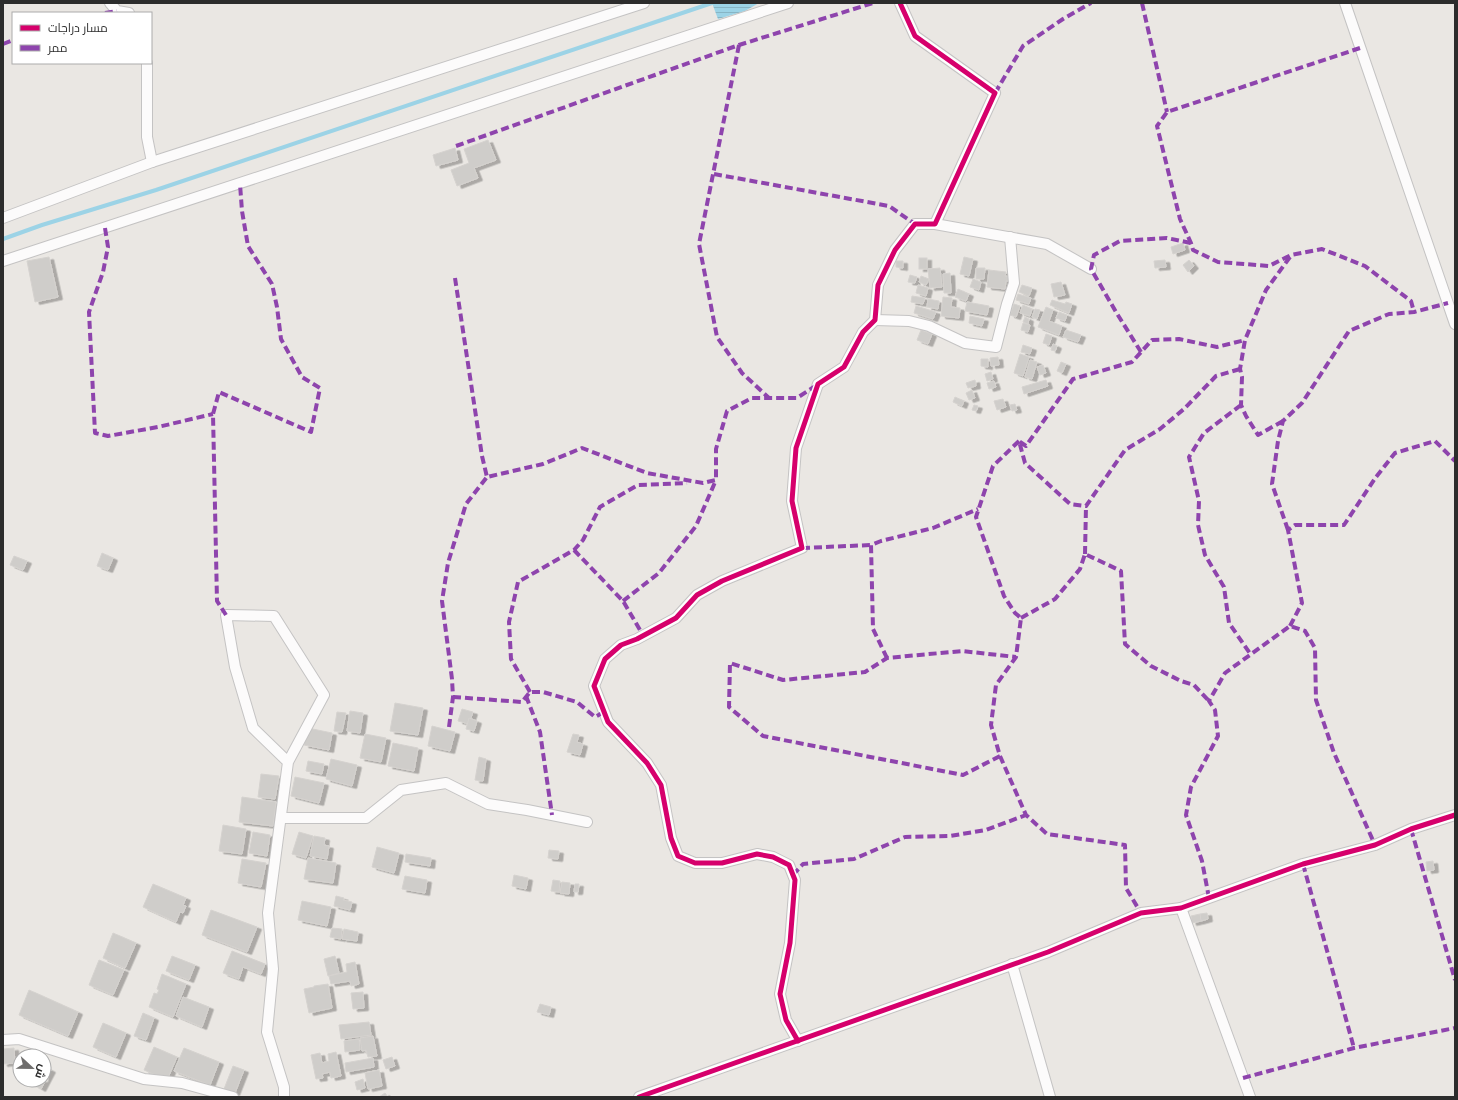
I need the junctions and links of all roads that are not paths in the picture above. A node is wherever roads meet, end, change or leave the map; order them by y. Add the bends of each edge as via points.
1 (110, 3) edge
2 (644, 3) edge
3 (788, 3) edge
4 (900, 3) edge
5 (1345, 3) edge
6 (123, 12) edge
7 (147, 64) edge
8 (152, 162) junction
9 (3, 218) edge
10 (935, 224) junction
11 (1010, 237) junction
12 (3, 261) edge
13 (1091, 269) dead end
14 (875, 320) junction
15 (1455, 324) edge
16 (288, 762) junction
17 (1455, 815) edge
18 (281, 818) junction
19 (587, 822) dead end
20 (1181, 908) junction
21 (1012, 964) junction
22 (3, 1040) edge
23 (798, 1040) junction
24 (233, 1097) edge
25 (284, 1097) edge
26 (640, 1097) edge
27 (1050, 1097) edge
28 (1250, 1097) edge

1 - 6 street via 117,11
2 - 8 street
3 - 12 street
4 - 10 street via 915,36 995,93
5 - 15 street
7 - 8 street via 146,137
8 - 9 street
10 - 11 street
10 - 14 street via 915,224 895,250 878,285
11 - 13 street via 1047,244
11 - 14 street via 1014,282 996,347 965,343 930,326 909,321
14 - 23 street via 863,332 844,367 818,384 796,448 792,501 802,548 722,581 697,595 676,618 621,645 605,659 594,686 608,722 647,763 661,785 671,838 678,856 695,863 722,863 757,854 773,857 789,866 795,880 794,901 790,943 780,994 786,1020
16 - 16 street via 324,695 274,616 226,615 235,667 253,728
16 - 18 street
17 - 20 street via 1411,829 1375,845 1303,864
18 - 19 street via 366,818 401,790 446,783 488,804
18 - 25 street via 268,913 273,969 267,1032 284,1087
20 - 21 street via 1141,913 1048,952
20 - 28 street
21 - 23 street
21 - 27 street
22 - 24 street via 19,1039 144,1079 182,1083
23 - 26 street

